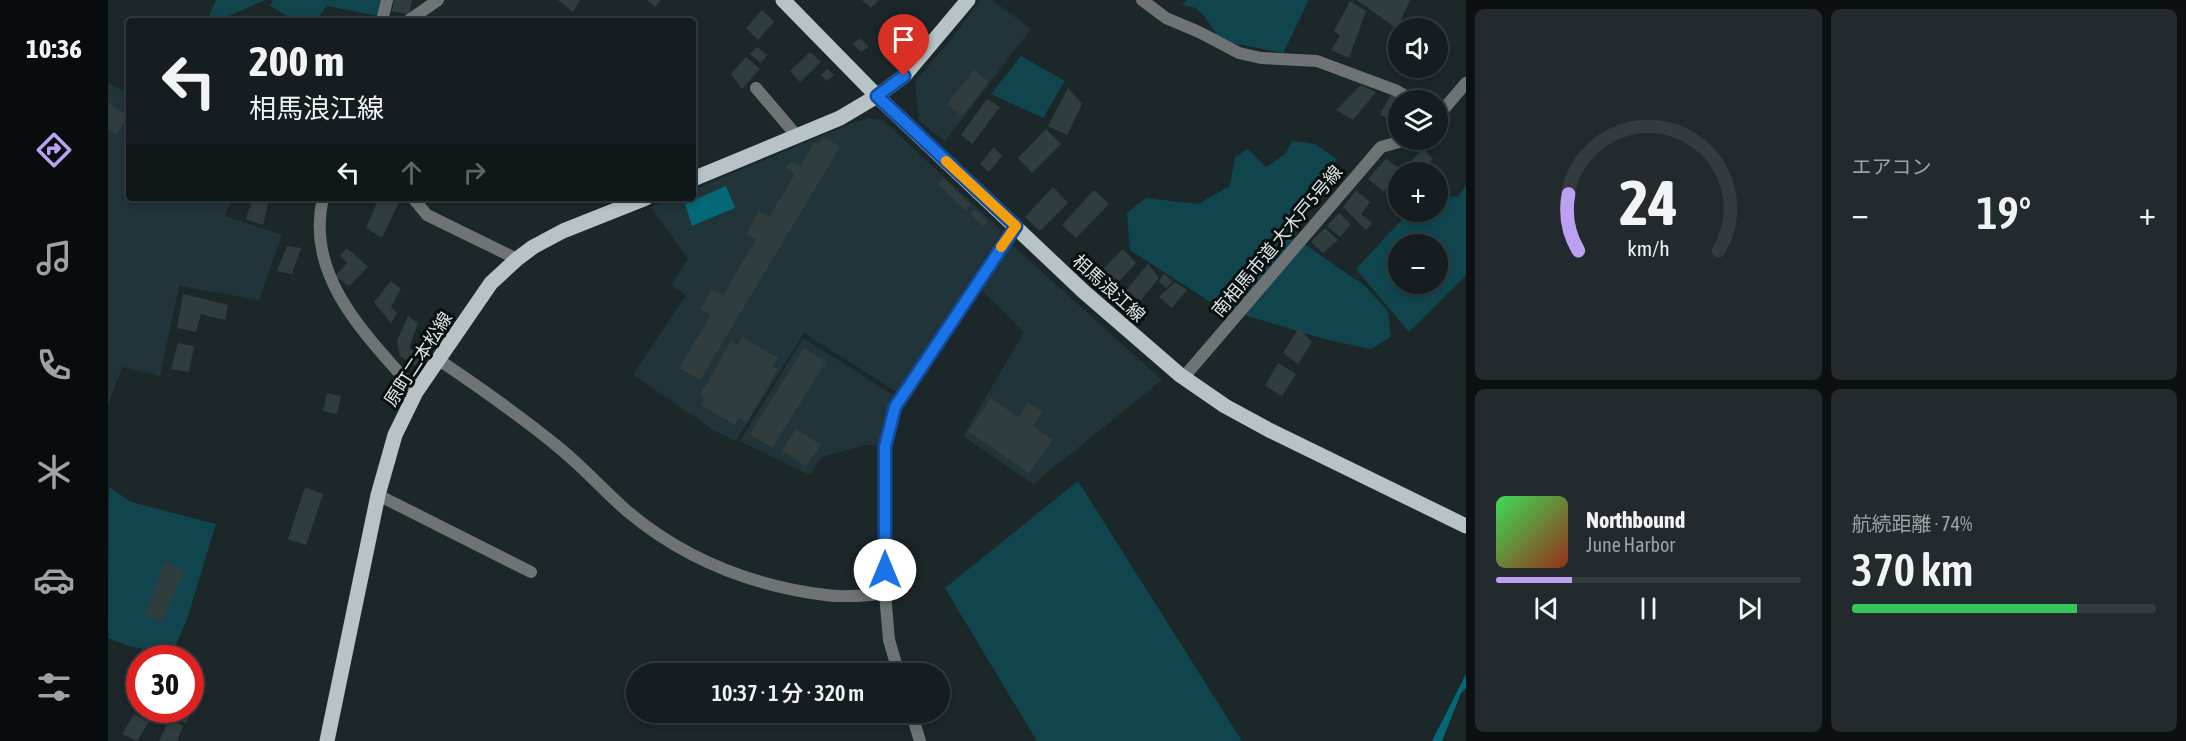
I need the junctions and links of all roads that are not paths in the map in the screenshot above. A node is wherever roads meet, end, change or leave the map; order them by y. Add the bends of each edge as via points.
1 (387, 0) edge
2 (438, 0) edge
3 (783, 0) edge
4 (968, 0) edge
5 (1142, 0) edge
6 (383, 18) edge
7 (412, 18) edge
8 (1466, 83) edge
9 (756, 88) dead end
10 (1395, 90) edge
11 (877, 96) junction
12 (1448, 103) edge
13 (796, 135) junction
14 (1388, 145) edge
15 (696, 178) edge
16 (322, 201) edge
17 (415, 201) edge
18 (638, 201) edge
19 (1016, 226) junction
20 (517, 259) junction
21 (439, 360) junction
22 (1183, 378) junction
23 (416, 392) junction
24 (378, 495) junction
25 (1466, 526) edge
26 (531, 572) dead end
27 (885, 594) junction
28 (896, 663) edge
29 (914, 723) edge
30 (327, 741) edge
31 (920, 741) edge

1 - 6 street
2 - 7 street
3 - 11 main road, 相馬浪江線
4 - 11 main road via 904,76
5 - 10 street via 1166,18 1239,53 1317,61
8 - 12 street
9 - 13 street
11 - 13 main road via 840,118
11 - 19 main road, 相馬浪江線
13 - 15 main road
14 - 22 street, 南相馬市道 大木戸5号線 via 1381,147
16 - 23 street via 319,238 332,285
17 - 20 street via 427,215
18 - 20 main road, 原町二本松線 via 563,231
19 - 22 main road, 相馬浪江線
19 - 27 street via 895,407 885,447
20 - 21 main road, 原町二本松線 via 491,283
21 - 23 main road, 原町二本松線
21 - 27 street via 558,447 661,537 710,564 745,578 828,596
22 - 25 main road, 相馬浪江線 via 1269,430
23 - 24 main road, 原町二本松線 via 395,435
24 - 26 street
24 - 30 main road, 原町二本松線
27 - 28 street via 889,640
29 - 31 street

